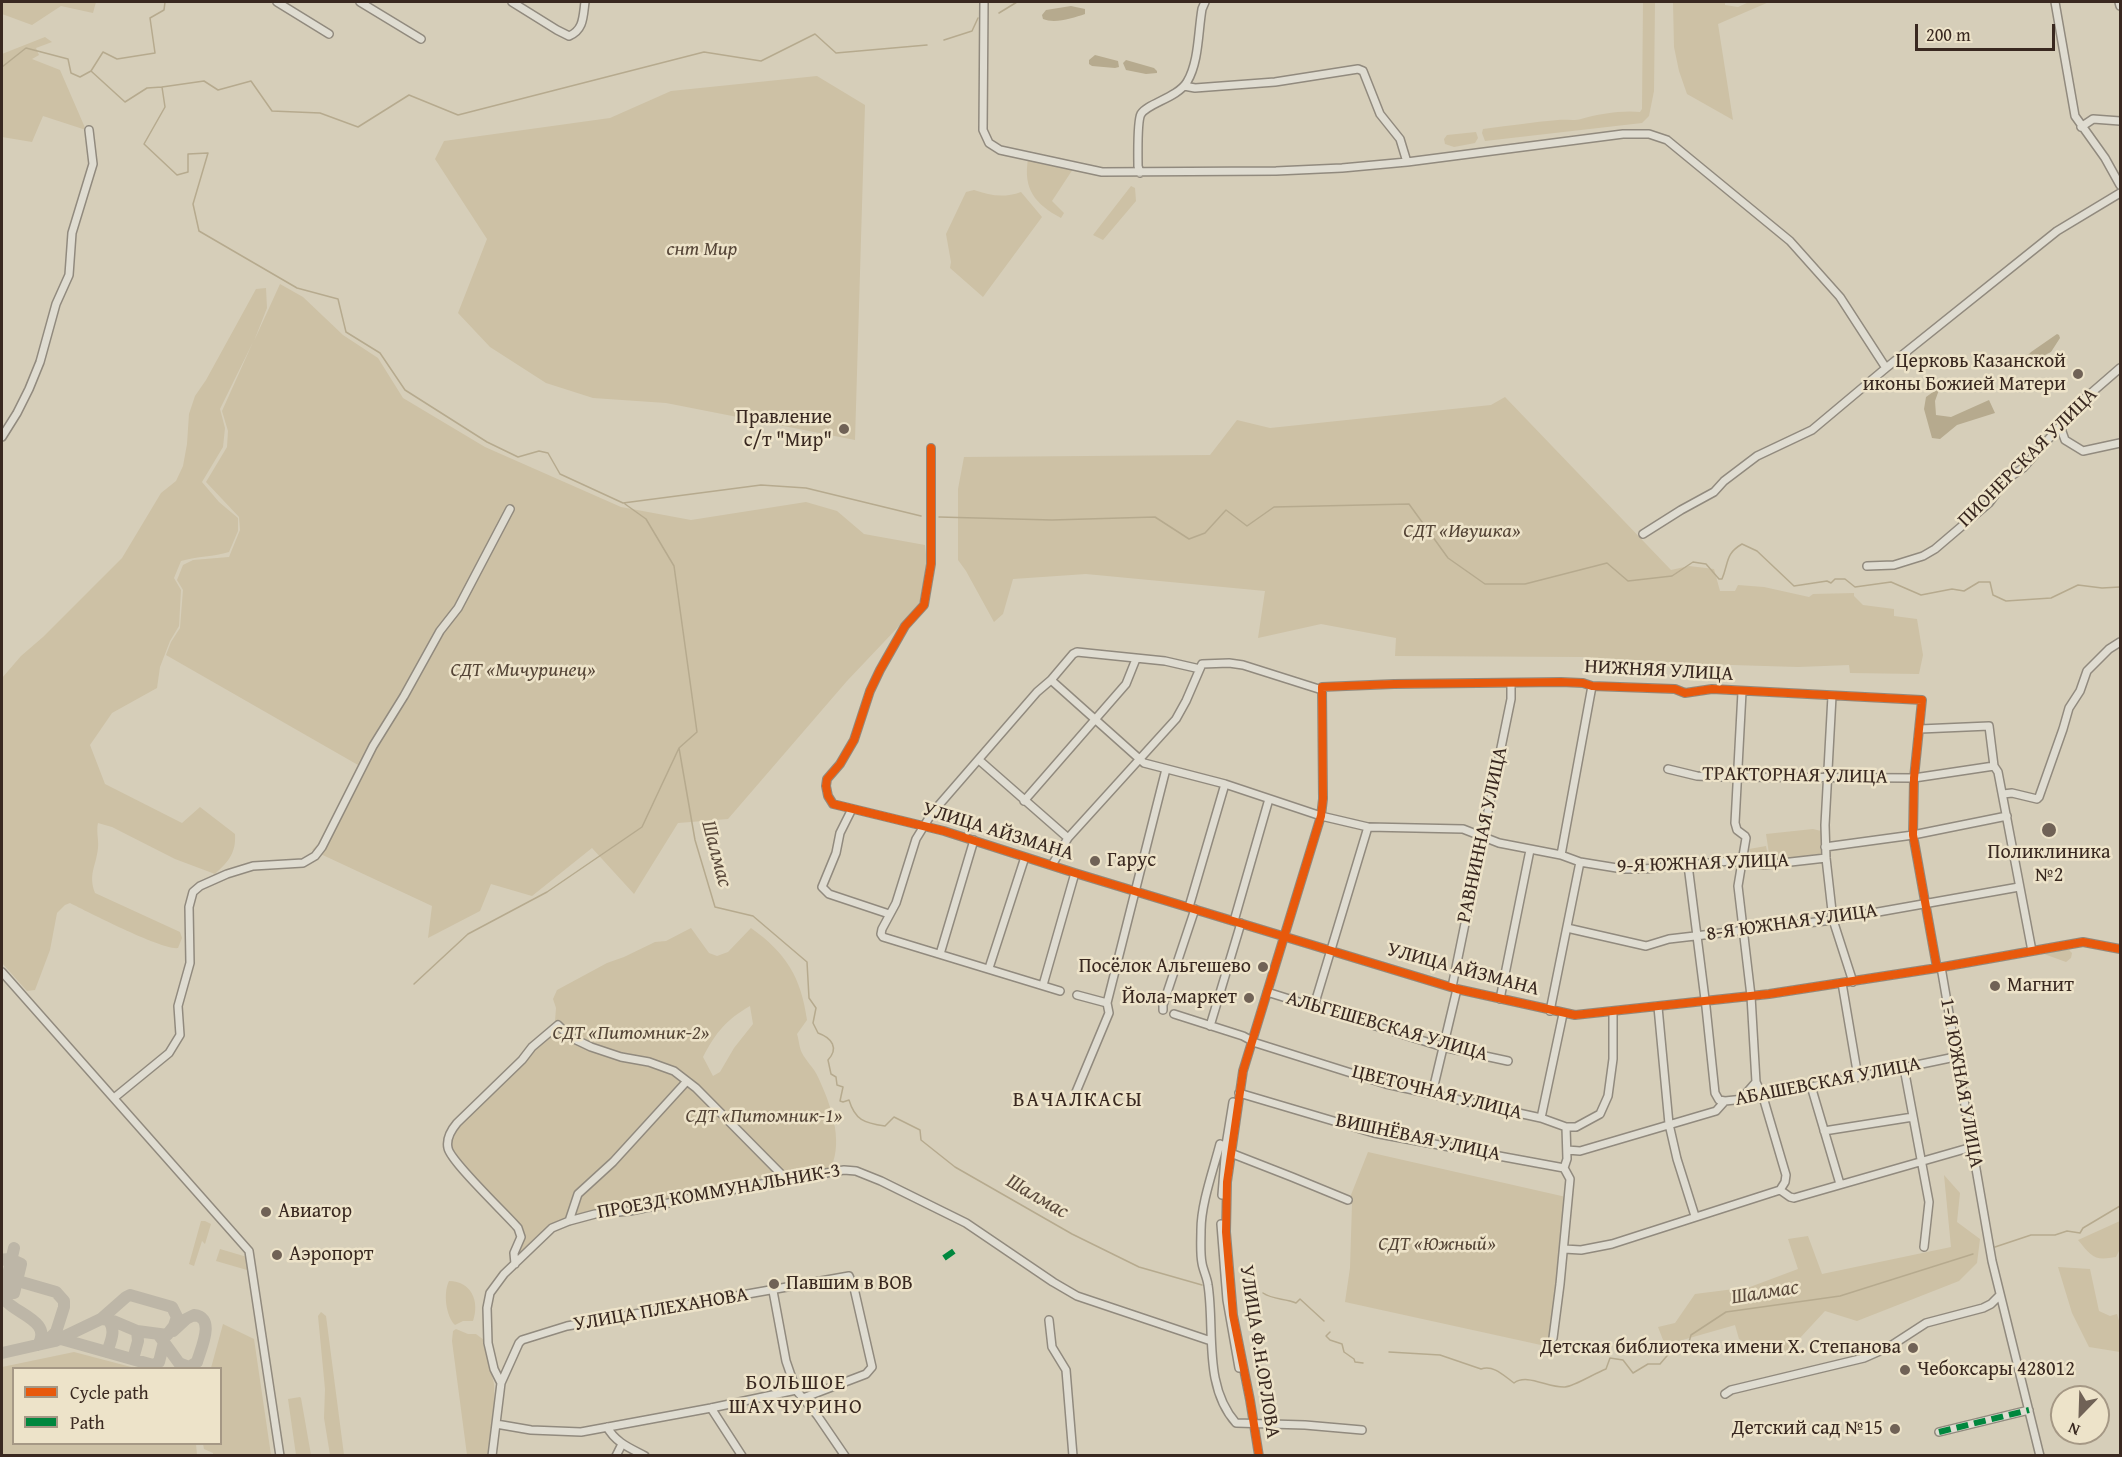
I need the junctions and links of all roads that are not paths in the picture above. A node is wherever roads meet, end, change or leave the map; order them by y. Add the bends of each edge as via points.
1 (277, 2) edge
2 (360, 2) edge
3 (512, 2) edge
4 (585, 2) edge
5 (984, 2) edge
6 (1205, 2) edge
7 (2055, 2) edge
8 (2119, 2) edge
9 (2121, 6) edge
10 (329, 34) dead end
11 (421, 39) dead end
12 (1184, 86) junction
13 (2121, 121) edge
14 (2081, 127) junction
15 (89, 130) dead end
16 (1407, 162) junction
17 (1140, 173) junction
18 (2121, 185) edge
19 (2121, 193) edge
20 (1886, 368) junction
21 (2121, 368) edge
22 (2060, 426) junction
23 (2, 437) edge
24 (2121, 443) edge
25 (931, 448) dead end
26 (510, 509) dead end
27 (1643, 534) dead end
28 (1867, 566) dead end
29 (2121, 642) edge
30 (1136, 659) junction
31 (1201, 666) junction
32 (1051, 680) junction
33 (1511, 683) junction
34 (1592, 686) junction
35 (1322, 688) junction
36 (1742, 692) junction
37 (1832, 696) junction
38 (1922, 700) joint
39 (1097, 719) junction
40 (1920, 729) junction
41 (1140, 759) junction
42 (979, 760) junction
43 (1994, 766) junction
44 (1166, 769) junction
45 (1668, 769) dead end
46 (1738, 777) junction
47 (1827, 778) junction
48 (1914, 778) junction
49 (1225, 784) junction
50 (2002, 794) junction
51 (1269, 799) junction
52 (1024, 801) junction
53 (852, 809) junction
54 (1321, 816) junction
55 (2007, 816) junction
56 (926, 825) junction
57 (1368, 827) junction
58 (1913, 835) junction
59 (1482, 837) junction
60 (1068, 838) junction
61 (974, 840) junction
62 (1825, 847) junction
63 (1530, 850) junction
64 (1562, 855) junction
65 (1025, 857) junction
66 (1826, 858) junction
67 (1580, 862) junction
68 (1742, 862) junction
69 (1688, 865) junction
70 (1052, 866) junction
71 (1075, 873) junction
72 (2019, 887) junction
73 (1136, 890) junction
74 (1924, 904) junction
75 (1192, 908) junction
76 (888, 914) junction
77 (1833, 920) junction
78 (1238, 922) junction
79 (1567, 928) junction
80 (1744, 931) junction
81 (1283, 935) junction
82 (1697, 936) junction
83 (2121, 949) edge
84 (1331, 950) junction
85 (2032, 951) junction
86 (940, 954) junction
87 (989, 968) junction
88 (1939, 968) junction
89 (2, 972) edge
90 (1853, 982) junction
91 (1842, 983) junction
92 (1043, 985) junction
93 (1454, 988) junction
94 (1060, 991) dead end
95 (1267, 992) junction
96 (1077, 995) dead end
97 (1751, 996) junction
98 (1500, 999) junction
99 (1706, 1002) junction
100 (1107, 1003) junction
101 (1314, 1006) junction
102 (1658, 1007) junction
103 (1163, 1010) dead end
104 (1550, 1011) junction
105 (1612, 1012) junction
106 (1174, 1014) dead end
107 (1563, 1014) junction
108 (1210, 1026) junction
109 (1249, 1040) junction
110 (1443, 1047) junction
111 (1955, 1057) junction
112 (1508, 1062) dead end
113 (1904, 1068) junction
114 (1858, 1077) junction
115 (687, 1081) junction
116 (1756, 1082) junction
117 (1811, 1086) junction
118 (1076, 1092) dead end
119 (1239, 1092) junction
120 (1432, 1094) junction
121 (1763, 1097) junction
122 (114, 1098) junction
123 (1742, 1098) junction
124 (1725, 1101) junction
125 (1912, 1117) junction
126 (1541, 1118) junction
127 (1670, 1124) junction
128 (1566, 1127) junction
129 (1824, 1131) junction
130 (1972, 1147) junction
131 (1226, 1148) junction
132 (1567, 1150) junction
133 (1920, 1161) junction
134 (1564, 1168) junction
135 (788, 1181) junction
136 (1840, 1184) junction
137 (1780, 1190) junction
138 (1348, 1200) dead end
139 (1695, 1216) junction
140 (569, 1221) junction
141 (1924, 1247) dead end
142 (1564, 1249) junction
143 (515, 1264) junction
144 (773, 1291) junction
145 (2000, 1295) junction
146 (1983, 1308) junction
147 (2005, 1315) junction
148 (1049, 1320) dead end
149 (1553, 1338) dead end
150 (1210, 1341) junction
151 (501, 1383) junction
152 (796, 1390) junction
153 (1725, 1394) dead end
154 (803, 1398) junction
155 (711, 1408) junction
156 (2029, 1410) junction
157 (496, 1424) junction
158 (1252, 1424) junction
159 (607, 1427) junction
160 (1362, 1430) dead end
161 (1939, 1432) dead end
162 (622, 1444) junction
163 (280, 1455) edge
164 (492, 1455) edge
165 (616, 1455) edge
166 (645, 1455) edge
167 (742, 1455) edge
168 (845, 1455) edge
169 (1073, 1455) edge
170 (1256, 1455) edge
171 (2040, 1455) edge

1 - 10 street
2 - 11 street
3 - 4 street via 569,36 580,28
5 - 17 street via 983,130 989,143 1000,150 1076,168
6 - 12 street via 1195,59
7 - 14 street via 2075,116
8 - 9 street
12 - 16 street via 1275,82 1358,69 1363,71 1380,114 1400,139
12 - 17 street via 1141,113
13 - 14 street via 2093,119
14 - 18 street
15 - 23 street via 93,164 72,233 69,275 33,380
16 - 17 street via 1331,169
16 - 20 street via 1623,134 1658,136 1790,241 1840,297
19 - 20 street via 2057,231
20 - 27 street via 1812,430 1757,456 1714,492
21 - 22 street, ПИОНЕРСКАЯ УЛИЦА
22 - 24 street via 2065,440 2083,451
22 - 28 street, ПИОНЕРСКАЯ УЛИЦА via 2023,468 2007,479 1989,503 1935,549 1894,565
25 - 53 street, УЛИЦА АЙЗМАНА via 931,564 924,605 905,626 870,691 854,740 827,779 833,804
26 - 122 street via 458,608 440,631 373,746 322,847 303,863 253,866 226,874 193,892 189,907 190,963 178,1006 180,1035 169,1053
29 - 50 street via 2087,671 2069,708 2039,797
30 - 31 street, НИЖНЯЯ УЛИЦА
30 - 32 street, НИЖНЯЯ УЛИЦА via 1077,652
30 - 39 street via 1126,684
31 - 35 street, НИЖНЯЯ УЛИЦА via 1243,665
31 - 41 street via 1180,713
32 - 39 street, 9-Я ЮЖНАЯ УЛИЦА
32 - 42 street
33 - 34 street, НИЖНЯЯ УЛИЦА
33 - 35 street, НИЖНЯЯ УЛИЦА
33 - 59 street, РАВНИННАЯ УЛИЦА
34 - 36 street, НИЖНЯЯ УЛИЦА via 1675,689 1685,693 1705,689
34 - 64 street
35 - 54 street
36 - 37 street, НИЖНЯЯ УЛИЦА
36 - 46 street
37 - 38 street, НИЖНЯЯ УЛИЦА
37 - 47 street
38 - 40 street, 1-Я ЮЖНАЯ УЛИЦА
39 - 41 street, 9-Я ЮЖНАЯ УЛИЦА
39 - 52 street
40 - 43 street via 1989,726
40 - 48 street, 1-Я ЮЖНАЯ УЛИЦА
41 - 44 street, 9-Я ЮЖНАЯ УЛИЦА
41 - 60 street
42 - 52 street
42 - 56 street
43 - 48 street, ТРАКТОРНАЯ УЛИЦА
43 - 50 street
44 - 49 street, 9-Я ЮЖНАЯ УЛИЦА
44 - 73 street
45 - 46 street, ТРАКТОРНАЯ УЛИЦА via 1697,776
46 - 47 street, ТРАКТОРНАЯ УЛИЦА
46 - 68 street via 1736,827 1746,838
47 - 48 street, ТРАКТОРНАЯ УЛИЦА
47 - 62 street
48 - 58 street, 1-Я ЮЖНАЯ УЛИЦА
49 - 51 street, 9-Я ЮЖНАЯ УЛИЦА
49 - 75 street
50 - 55 street
51 - 54 street, 9-Я ЮЖНАЯ УЛИЦА
51 - 78 street
52 - 60 street
53 - 56 street, УЛИЦА АЙЗМАНА
53 - 76 street via 822,888 829,894
54 - 57 street, 9-Я ЮЖНАЯ УЛИЦА
54 - 81 street
55 - 58 street
55 - 72 street
56 - 61 street, УЛИЦА АЙЗМАНА
56 - 76 street via 916,839 896,903
57 - 59 street, 9-Я ЮЖНАЯ УЛИЦА via 1458,828
57 - 84 street
58 - 62 street
58 - 74 street, 1-Я ЮЖНАЯ УЛИЦА
59 - 63 street, 9-Я ЮЖНАЯ УЛИЦА
59 - 93 street, РАВНИННАЯ УЛИЦА
60 - 70 street
61 - 65 street, УЛИЦА АЙЗМАНА
61 - 86 street
62 - 66 street
63 - 64 street, 9-Я ЮЖНАЯ УЛИЦА
63 - 98 street
64 - 67 street, 9-Я ЮЖНАЯ УЛИЦА
65 - 70 street, УЛИЦА АЙЗМАНА
65 - 87 street
66 - 68 street, 9-Я ЮЖНАЯ УЛИЦА via 1764,865
66 - 77 street
67 - 69 street, 9-Я ЮЖНАЯ УЛИЦА via 1633,869
67 - 79 street
68 - 69 street, 9-Я ЮЖНАЯ УЛИЦА
68 - 80 street via 1738,886
69 - 82 street
70 - 71 street, УЛИЦА АЙЗМАНА
71 - 73 street, УЛИЦА АЙЗМАНА
71 - 92 street
72 - 74 street, 8-Я ЮЖНАЯ УЛИЦА
72 - 85 street
73 - 75 street, УЛИЦА АЙЗМАНА
73 - 100 street
74 - 77 street, 8-Я ЮЖНАЯ УЛИЦА
74 - 88 street, 1-Я ЮЖНАЯ УЛИЦА
75 - 78 street, УЛИЦА АЙЗМАНА
75 - 103 street
76 - 86 street via 883,937
77 - 80 street, 8-Я ЮЖНАЯ УЛИЦА
77 - 90 street
78 - 81 street, УЛИЦА АЙЗМАНА
78 - 108 street
79 - 82 street, 8-Я ЮЖНАЯ УЛИЦА via 1646,946
79 - 104 street
80 - 82 street, 8-Я ЮЖНАЯ УЛИЦА
80 - 97 street
81 - 84 street, УЛИЦА АЙЗМАНА
81 - 95 street, УЛИЦА Ф.Н.ОРЛОВА
81 - 109 street, УЛИЦА Ф.Н.ОРЛОВА
82 - 99 street
83 - 85 street, УЛИЦА АЙЗМАНА via 2083,942
84 - 93 street, УЛИЦА АЙЗМАНА
84 - 101 street
85 - 88 street, УЛИЦА АЙЗМАНА
86 - 87 street
87 - 92 street
88 - 90 street, УЛИЦА АЙЗМАНА
88 - 111 street, 1-Я ЮЖНАЯ УЛИЦА
89 - 122 street
90 - 91 street, УЛИЦА АЙЗМАНА
91 - 97 street, УЛИЦА АЙЗМАНА
91 - 114 street
92 - 94 street
93 - 98 street, УЛИЦА АЙЗМАНА
93 - 110 street, РАВНИННАЯ УЛИЦА
95 - 101 street, АЛЬГЕШЕВСКАЯ УЛИЦА
95 - 109 street, УЛИЦА Ф.Н.ОРЛОВА
96 - 100 street
97 - 99 street, УЛИЦА АЙЗМАНА
97 - 116 street
98 - 104 street, УЛИЦА АЙЗМАНА
99 - 102 street, УЛИЦА АЙЗМАНА
99 - 124 street via 1715,1093
100 - 118 street via 1109,1013
101 - 110 street, АЛЬГЕШЕВСКАЯ УЛИЦА
102 - 105 street, УЛИЦА АЙЗМАНА
102 - 127 street
104 - 107 street, УЛИЦА АЙЗМАНА
105 - 107 street, УЛИЦА АЙЗМАНА
105 - 128 street via 1613,1059 1608,1096 1600,1114 1576,1127
106 - 108 street, ЦВЕТОЧНАЯ УЛИЦА
107 - 126 street
108 - 109 street, ЦВЕТОЧНАЯ УЛИЦА
109 - 119 street, УЛИЦА Ф.Н.ОРЛОВА
109 - 120 street, ЦВЕТОЧНАЯ УЛИЦА via 1386,1084
109 - 131 street, УЛИЦА Ф.Н.ОРЛОВА via 1235,1091
110 - 112 street, АЛЬГЕШЕВСКАЯ УЛИЦА
110 - 120 street, РАВНИННАЯ УЛИЦА
111 - 113 street, АБАШЕВСКАЯ УЛИЦА
111 - 130 street, 1-Я ЮЖНАЯ УЛИЦА
113 - 114 street, АБАШЕВСКАЯ УЛИЦА
113 - 125 street
114 - 117 street, АБАШЕВСКАЯ УЛИЦА
115 - 135 street
115 - 140 street via 578,1194
115 - 143 street via 664,1067 576,1041 558,1025 457,1122 451,1130 448,1149 458,1165 518,1228 521,1237 514,1253
116 - 121 street
116 - 123 street
117 - 121 street, АБАШЕВСКАЯ УЛИЦА
117 - 129 street
119 - 131 street, УЛИЦА Ф.Н.ОРЛОВА
119 - 134 street, ВИШНЁВАЯ УЛИЦА via 1374,1133
120 - 126 street, ЦВЕТОЧНАЯ УЛИЦА
121 - 123 street, АБАШЕВСКАЯ УЛИЦА
121 - 137 street via 1786,1175
122 - 163 street via 249,1251
123 - 124 street, АБАШЕВСКАЯ УЛИЦА
124 - 127 street, АБАШЕВСКАЯ УЛИЦА via 1716,1111
125 - 129 street
125 - 133 street
126 - 128 street, ЦВЕТОЧНАЯ УЛИЦА
127 - 132 street, АБАШЕВСКАЯ УЛИЦА via 1580,1151
127 - 139 street
128 - 132 street
129 - 136 street
130 - 133 street
130 - 145 street, 1-Я ЮЖНАЯ УЛИЦА
131 - 138 street
131 - 150 street via 1207,1196 1201,1231
131 - 158 street, УЛИЦА Ф.Н.ОРЛОВА via 1228,1266
132 - 134 street
133 - 136 street
133 - 141 street via 1929,1202
134 - 142 street via 1570,1179
135 - 140 street, ПРОЕЗД КОММУНАЛЬНИК-3
135 - 150 street, ПРОЕЗД КОММУНАЛЬНИК-3 via 856,1171 966,1223 1077,1296
136 - 137 street via 1794,1198
137 - 139 street
139 - 142 street via 1591,1249
140 - 143 street, ПРОЕЗД КОММУНАЛЬНИК-3 via 552,1228
142 - 149 street
143 - 151 street, ПРОЕЗД КОММУНАЛЬНИК-3 via 493,1286 487,1308 488,1343
144 - 151 street, УЛИЦА ПЛЕХАНОВА via 567,1326 541,1334 519,1343
144 - 152 street via 786,1361
144 - 154 street, УЛИЦА ПЛЕХАНОВА via 849,1276 854,1288 872,1367 866,1374
145 - 146 street
145 - 147 street, 1-Я ЮЖНАЯ УЛИЦА
146 - 147 street
146 - 153 street via 1926,1323 1864,1358
147 - 156 street, 1-Я ЮЖНАЯ УЛИЦА
148 - 169 street via 1053,1347 1066,1370
150 - 158 street via 1222,1402 1236,1423
151 - 157 street, ПРОЕЗД КОММУНАЛЬНИК-3
152 - 154 street
152 - 155 street
154 - 168 street
155 - 159 street
155 - 167 street
156 - 161 street
156 - 171 street, 1-Я ЮЖНАЯ УЛИЦА
157 - 159 street via 571,1433
157 - 164 street, ПРОЕЗД КОММУНАЛЬНИК-3
158 - 160 street
158 - 170 street, УЛИЦА Ф.Н.ОРЛОВА
159 - 162 street
162 - 165 street
162 - 166 street

